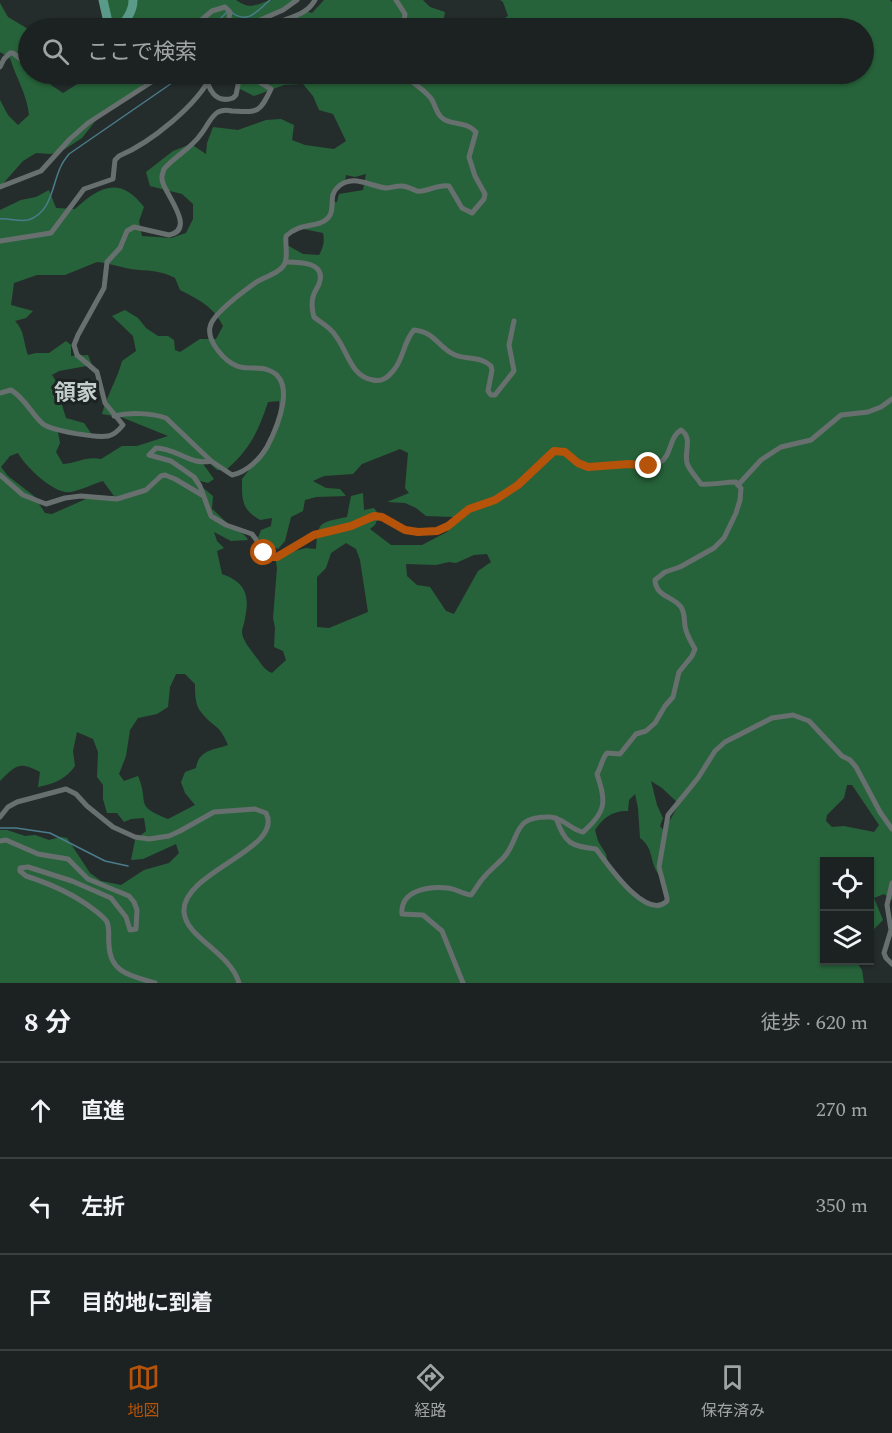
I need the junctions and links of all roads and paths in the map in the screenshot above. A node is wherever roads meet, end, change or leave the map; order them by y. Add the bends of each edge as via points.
1 (104, 0) edge
2 (133, 0) edge
3 (297, 0) edge
4 (315, 0) edge
5 (396, 0) edge
6 (107, 18) edge
7 (126, 18) edge
8 (204, 18) edge
9 (229, 18) edge
10 (265, 18) edge
11 (288, 18) edge
12 (404, 18) edge
13 (18, 56) edge
14 (0, 67) edge
15 (148, 84) edge
16 (207, 84) edge
17 (208, 84) edge
18 (237, 84) edge
19 (262, 84) edge
20 (416, 84) edge
21 (0, 187) edge
22 (0, 241) edge
23 (286, 262) junction
24 (514, 321) dead end
25 (0, 393) edge
26 (892, 399) edge
27 (114, 416) junction
28 (211, 461) junction
29 (0, 475) edge
30 (738, 485) junction
31 (202, 495) junction
32 (0, 817) edge
33 (556, 818) junction
34 (892, 829) edge
35 (0, 840) edge
36 (892, 883) edge
37 (892, 964) edge
38 (155, 983) edge
39 (239, 983) edge
40 (463, 983) edge

1 - 6 main road
2 - 7 main road
3 - 10 street
4 - 11 street via 304,14
5 - 12 street
8 - 9 street via 225,8 230,12
13 - 14 street via 10,53
15 - 21 street via 88,123 41,171
16 - 22 street via 160,132 118,156 113,178 84,189 51,233
17 - 18 street via 219,99 226,100 238,91
19 - 27 street via 271,89 262,107 249,112 218,112 195,142 164,169 163,183 181,221 178,230 169,235 134,227 127,231 120,248 107,262 104,288 74,345 77,356 97,372 105,403
20 - 23 street via 432,99 443,119 476,132 470,157 484,199 472,213 462,208 449,186 419,191 365,181 348,182 334,191 326,220 299,226 286,236
23 - 24 street via 306,262 319,271 319,284 312,299 314,317 336,336 353,368 370,380 386,378 400,361 409,335 414,330 424,331 454,355 487,362 491,366 488,392 495,395 514,371 509,345
23 - 28 street via 212,320 212,340 229,361 273,372 285,391 276,425 258,459 232,475
25 - 27 street via 11,390 44,425 75,433 109,436 123,425
26 - 30 street via 868,412 841,415 811,440 781,447 761,460
27 - 28 street via 124,413 166,418
28 - 31 street via 201,463 163,448 148,455 183,468 194,477
29 - 31 street via 18,492 41,504 81,496 117,499 146,490 165,475
30 - 31 street via 701,484 687,463 688,444 681,430 666,458 655,465 588,467 565,452 554,451 518,485 495,500 469,509 437,531 405,530 374,516 314,535 277,557 269,557 252,534 211,516
30 - 33 street via 741,500 724,538 714,548 655,580 661,594 684,610 685,627 695,649 679,672 673,697 646,731 636,734 620,753 604,756 597,774 604,800 595,822 584,832
32 - 39 street via 17,802 66,789 112,827 149,839 169,836 214,812 255,809 266,813 267,830 262,836 208,875 184,905 187,923 227,960
33 - 34 street via 568,842 596,849 628,889 653,906 662,906 667,898 659,867 668,815 725,742 772,718 793,715 809,721 856,767
33 - 40 street via 536,819 518,827 506,855 471,895 449,888 429,889 415,891 405,900 402,914 423,915 442,932
35 - 38 street via 38,854 68,859 88,879 129,896 137,910 133,930 111,898 72,881 20,868 26,876 72,893 102,916 109,928 112,963 122,972
36 - 37 street via 888,905 891,930 884,953

